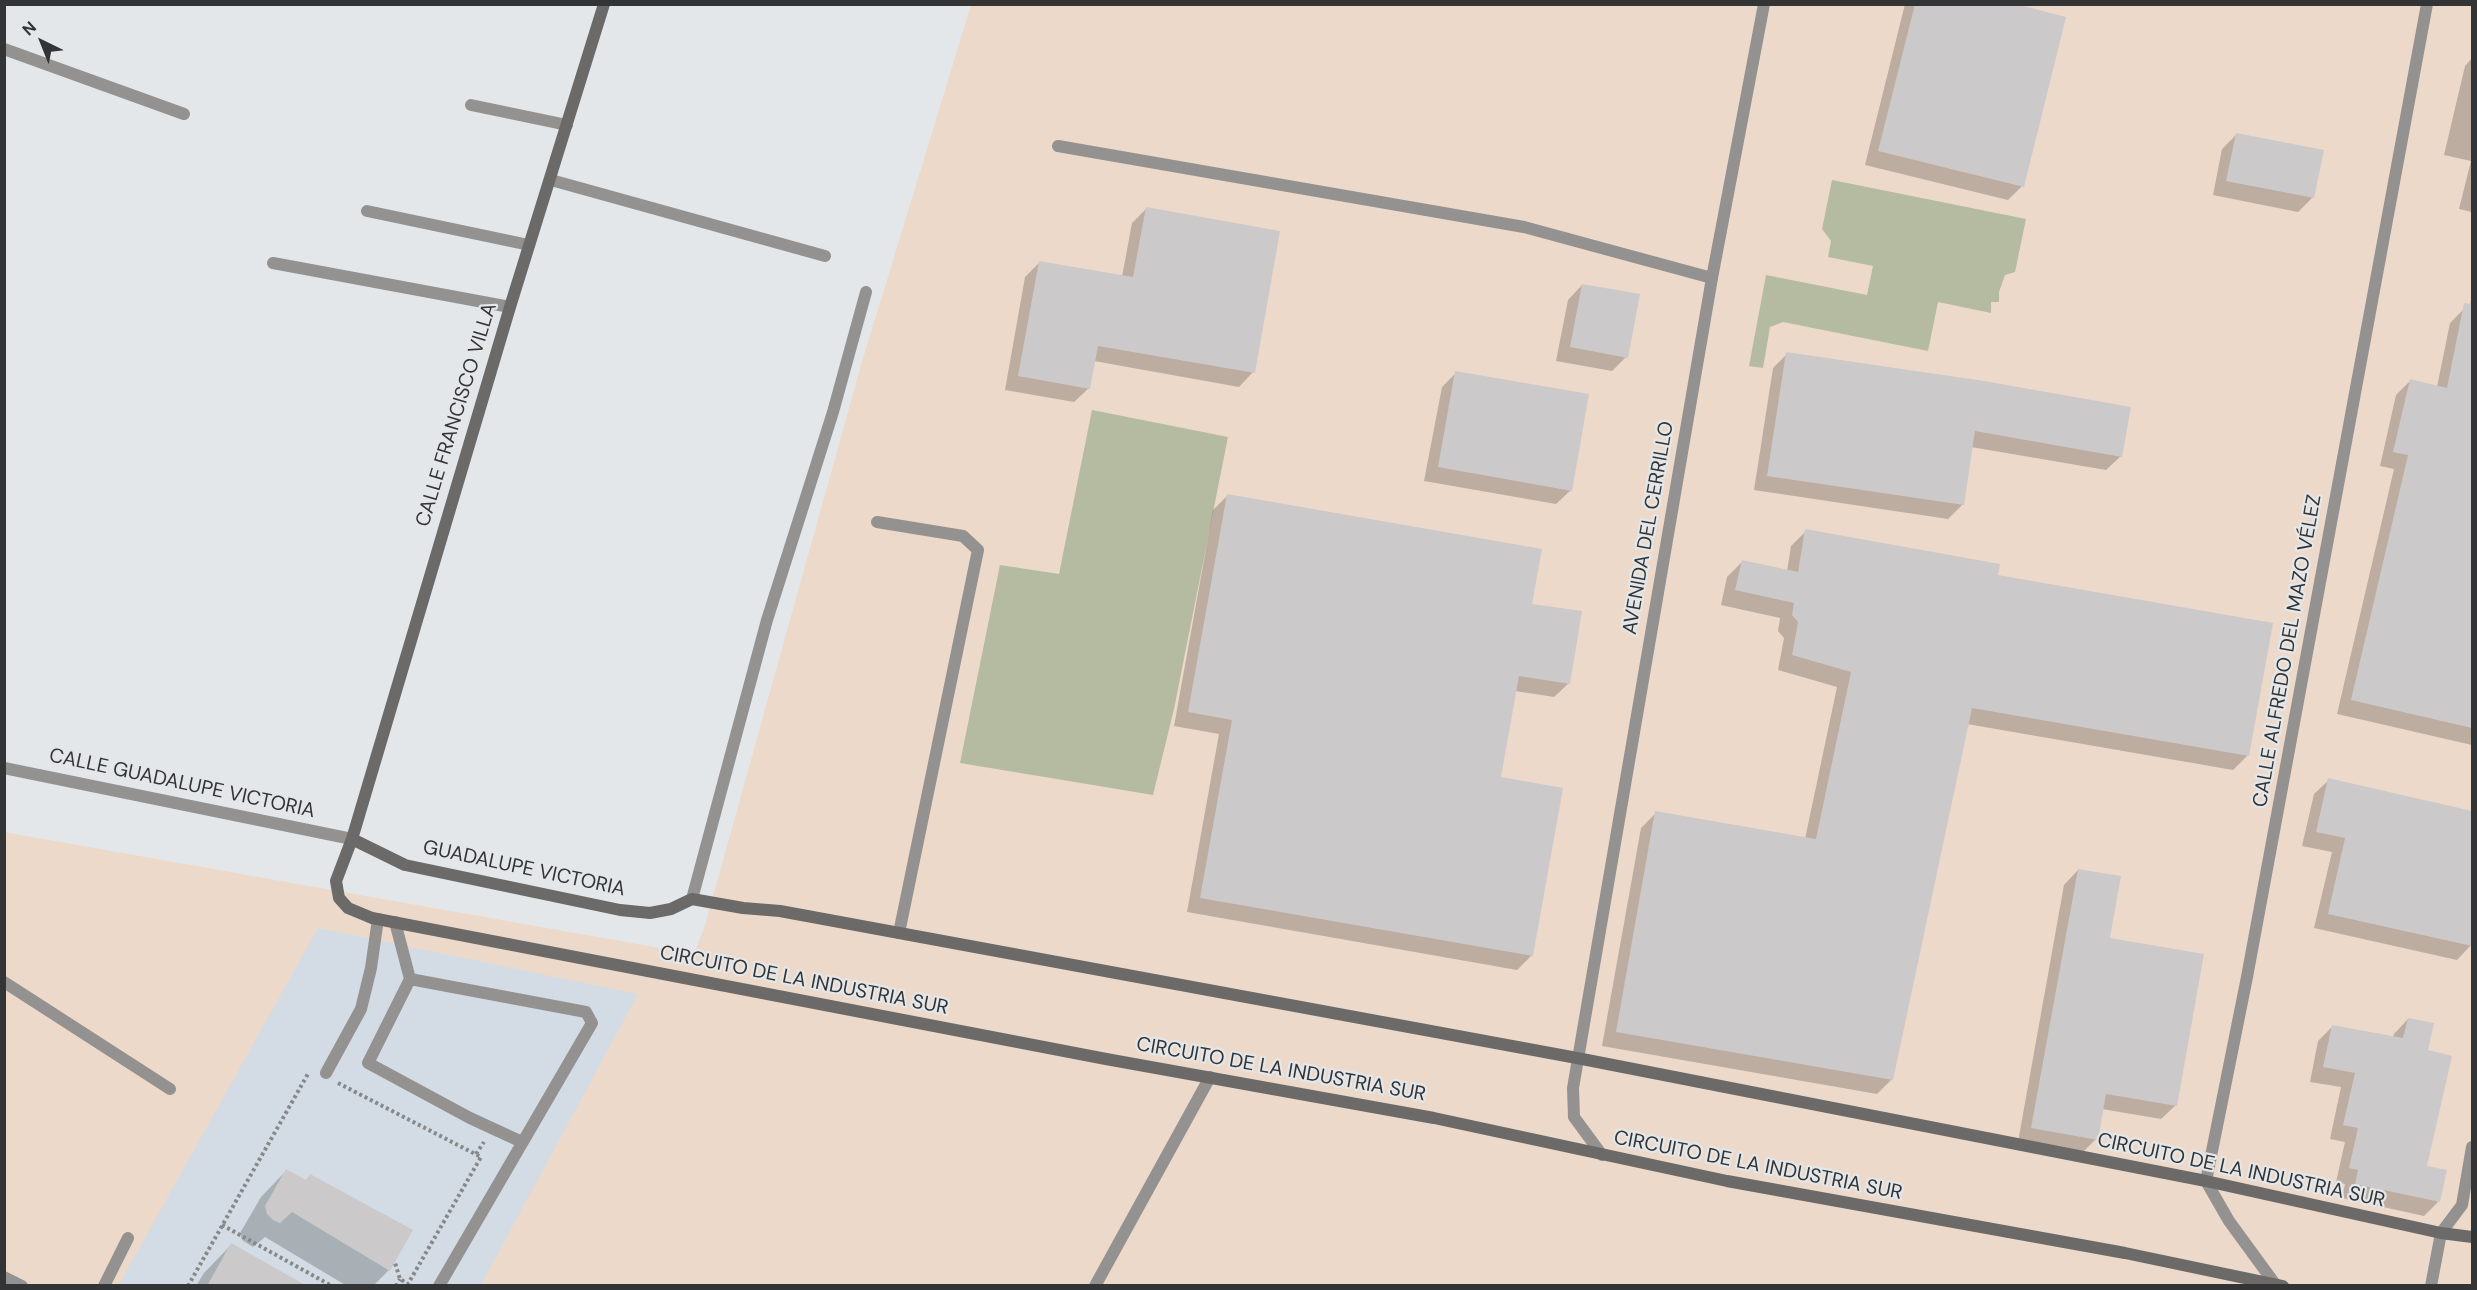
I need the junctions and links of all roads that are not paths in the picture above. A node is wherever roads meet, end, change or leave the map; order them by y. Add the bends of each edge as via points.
1 (604, 4) edge
2 (1764, 4) edge
3 (2427, 4) edge
4 (4, 49) edge
5 (471, 105) dead end
6 (184, 114) dead end
7 (567, 125) junction
8 (1058, 146) dead end
9 (551, 180) junction
10 (367, 211) dead end
11 (529, 245) junction
12 (825, 256) dead end
13 (273, 263) dead end
14 (1712, 278) junction
15 (866, 292) dead end
16 (510, 307) junction
17 (877, 522) dead end
18 (4, 768) edge
19 (352, 839) junction
20 (692, 899) junction
21 (378, 919) junction
22 (394, 922) junction
23 (899, 933) junction
24 (410, 979) junction
25 (4, 982) edge
26 (1577, 1058) junction
27 (327, 1076) road end
28 (1210, 1077) junction
29 (170, 1089) dead end
30 (522, 1142) junction
31 (2472, 1147) edge
32 (1602, 1155) junction
33 (2206, 1181) junction
34 (2441, 1233) junction
35 (2472, 1237) edge
36 (129, 1238) dead end
37 (4, 1277) edge
38 (2279, 1285) edge
39 (22, 1286) edge
40 (104, 1286) edge
41 (439, 1286) edge
42 (1095, 1286) edge
43 (2431, 1286) edge

1 - 7 main road, CALLE FRANCISCO VILLA
2 - 14 street, AVENIDA DEL CERRILLO
3 - 33 street, CALLE ALFREDO DEL MAZO VÉLEZ via 2250,965
4 - 6 street
5 - 7 street
7 - 9 main road, CALLE FRANCISCO VILLA
8 - 14 street via 1524,227
9 - 11 main road, CALLE FRANCISCO VILLA
9 - 12 street
10 - 11 street
11 - 16 main road, CALLE FRANCISCO VILLA
13 - 16 street
14 - 26 street, AVENIDA DEL CERRILLO
15 - 20 street via 830,423 767,620
16 - 19 main road, CALLE FRANCISCO VILLA
17 - 23 street via 963,536 978,550
18 - 19 street, CALLE GUADALUPE VICTORIA
19 - 20 main road, GUADALUPE VICTORIA via 405,865 620,909 650,913
19 - 21 main road, CIRCUITO DE LA INDUSTRIA SUR via 336,880 339,898 357,913
20 - 23 main road, CIRCUITO DE LA INDUSTRIA SUR
21 - 22 main road, CIRCUITO DE LA INDUSTRIA SUR
21 - 27 street via 361,1009
22 - 24 street
22 - 28 main road, CIRCUITO DE LA INDUSTRIA SUR
23 - 26 main road, CIRCUITO DE LA INDUSTRIA SUR
24 - 30 street via 368,1060 369,1065
24 - 30 street via 586,1012 591,1017 592,1023
25 - 29 street
26 - 32 street, AVENIDA DEL CERRILLO via 1574,1117
26 - 33 main road, CIRCUITO DE LA INDUSTRIA SUR
28 - 32 main road, CIRCUITO DE LA INDUSTRIA SUR via 1434,1118
28 - 42 street
30 - 41 street
31 - 34 street via 2462,1205
32 - 38 main road, CIRCUITO DE LA INDUSTRIA SUR
33 - 34 main road, CIRCUITO DE LA INDUSTRIA SUR
33 - 38 street via 2229,1221
34 - 35 main road, CIRCUITO DE LA INDUSTRIA SUR
34 - 43 street
36 - 40 street
37 - 39 street

